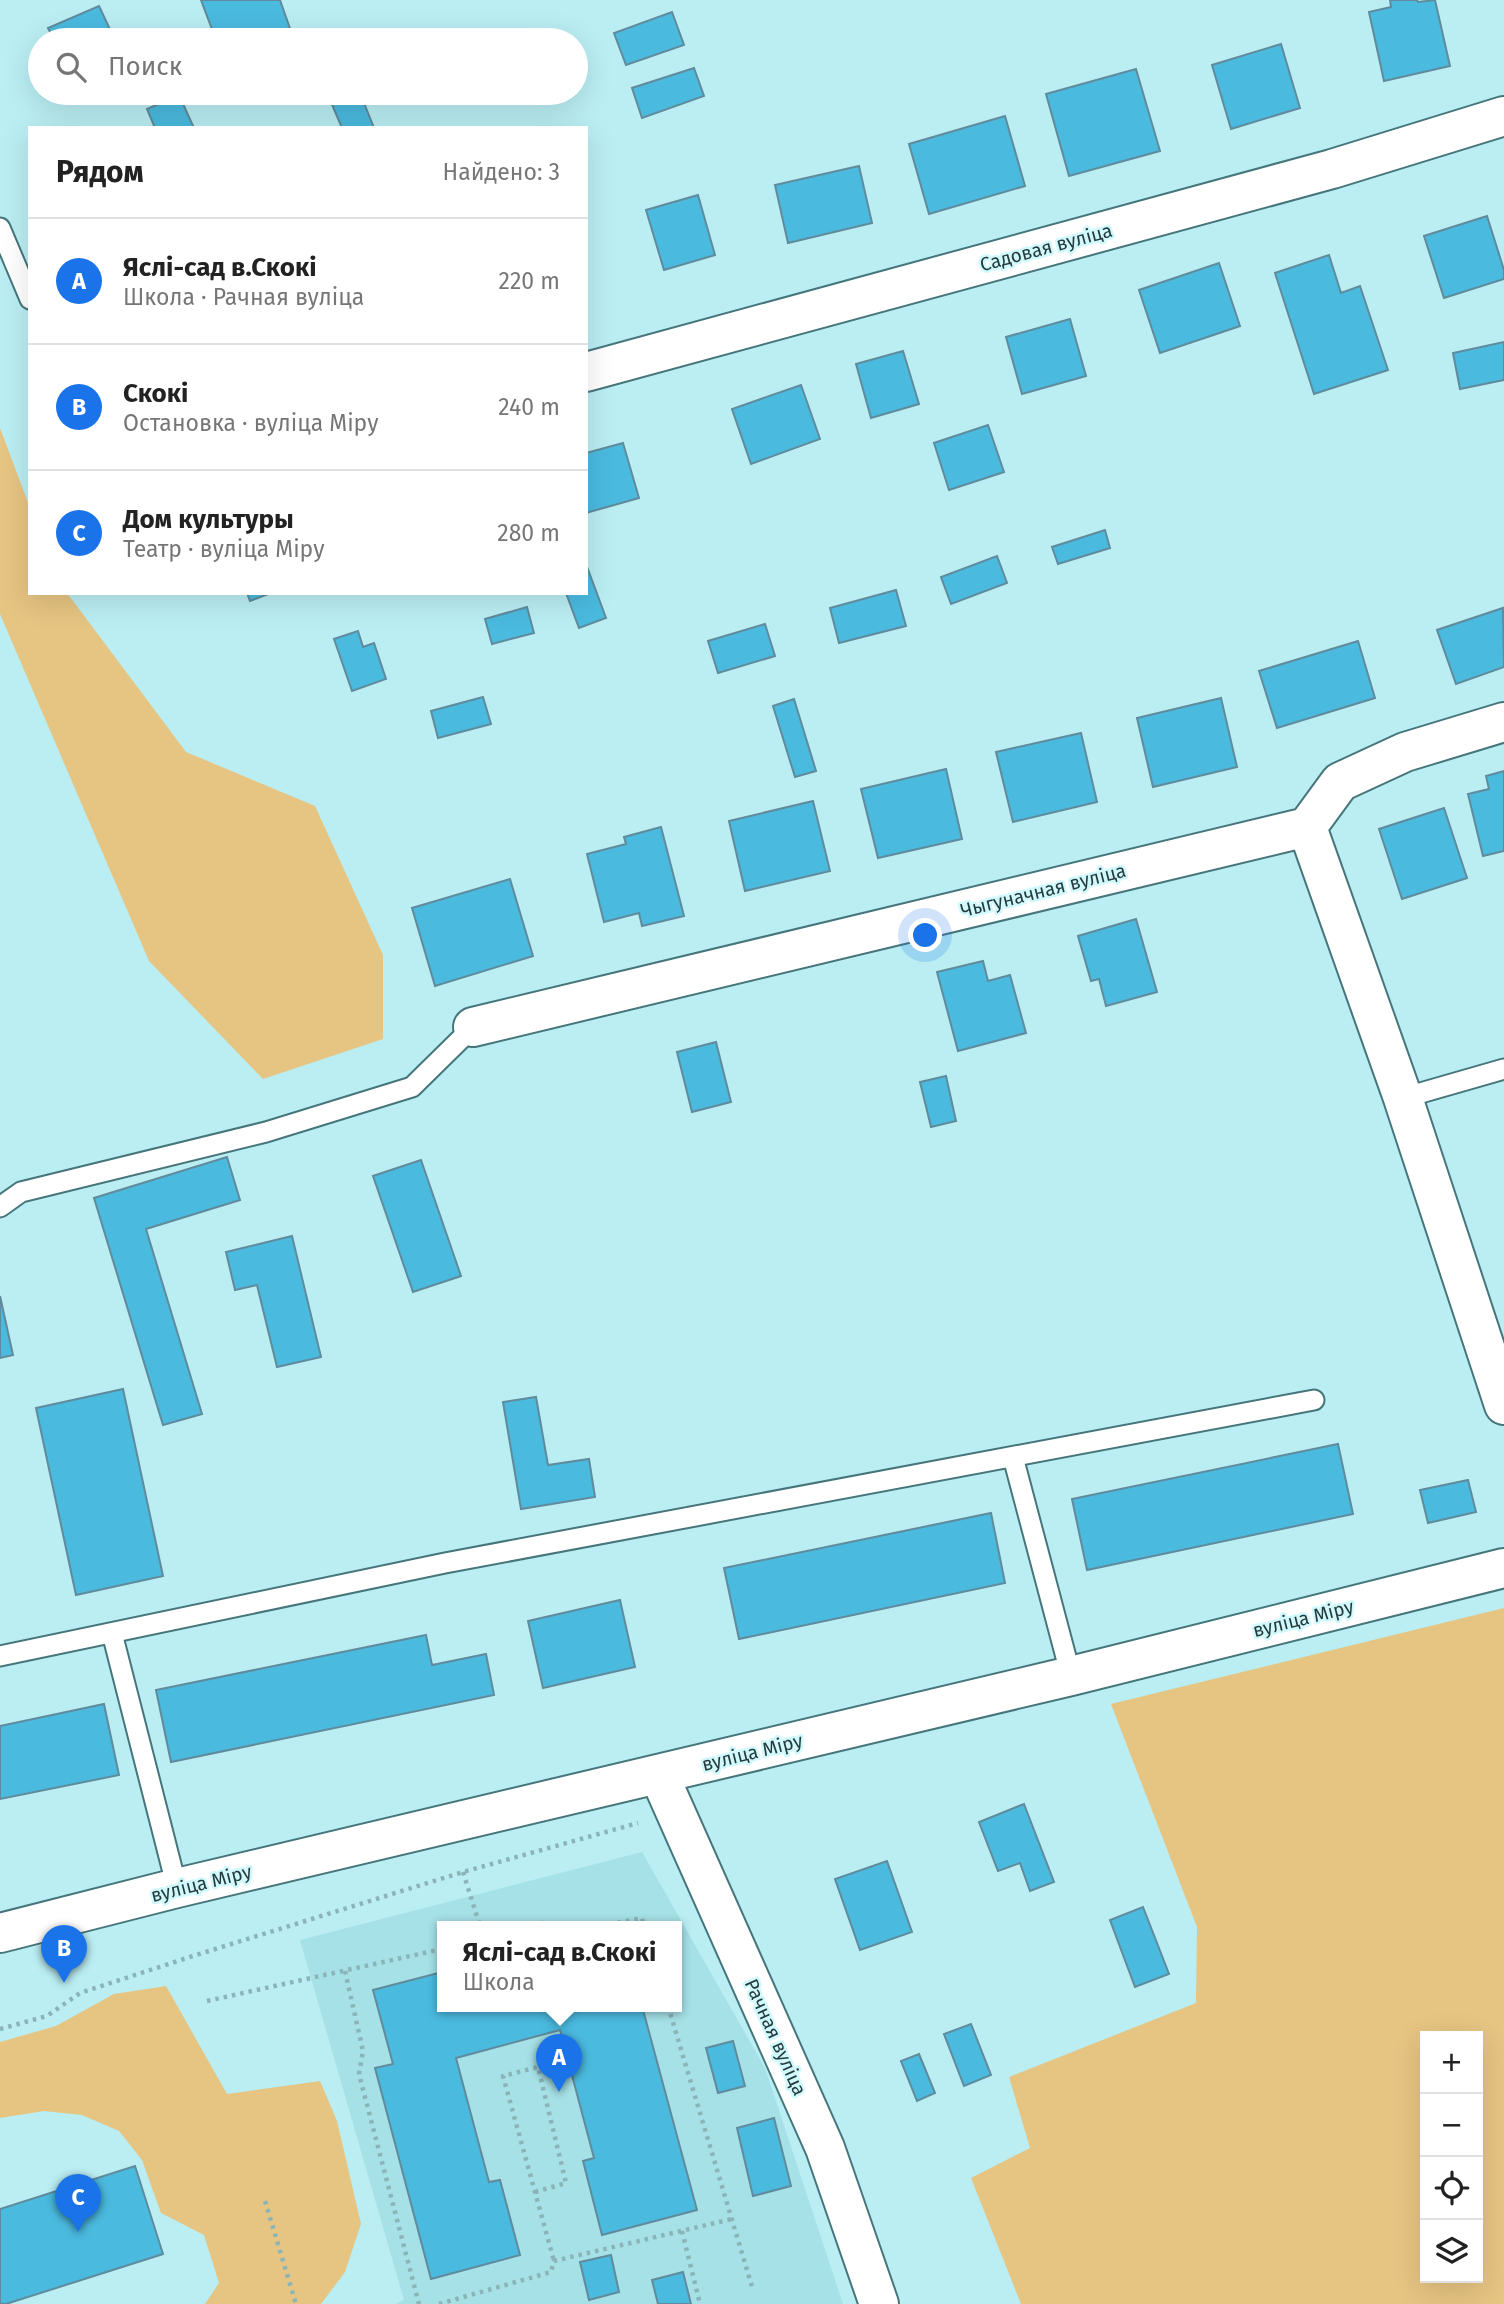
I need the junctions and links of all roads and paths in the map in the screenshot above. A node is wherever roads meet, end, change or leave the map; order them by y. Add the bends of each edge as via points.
1 (1504, 116) edge
2 (0, 228) edge
3 (28, 294) edge
4 (588, 371) edge
5 (1504, 722) edge
6 (1307, 827) junction
7 (473, 1027) joint
8 (1504, 1069) edge
9 (1403, 1098) junction
10 (0, 1207) edge
11 (1314, 1400) dead end
12 (1504, 1405) edge
13 (1013, 1457) junction
14 (1504, 1568) edge
15 (112, 1633) junction
16 (0, 1656) edge
17 (1070, 1676) junction
18 (659, 1775) junction
19 (676, 1812) junction
20 (463, 1871) junction
21 (177, 1888) junction
22 (479, 1921) edge
23 (627, 1921) edge
24 (643, 1921) edge
25 (0, 1933) edge
26 (437, 1950) edge
27 (345, 1971) junction
28 (207, 2001) dead end
29 (670, 2012) edge
30 (0, 2029) edge
31 (535, 2192) junction
32 (265, 2202) dead end
33 (732, 2219) junction
34 (682, 2231) junction
35 (554, 2261) junction
36 (753, 2290) dead end
37 (296, 2304) edge
38 (419, 2304) edge
39 (439, 2304) edge
40 (701, 2304) edge
41 (879, 2304) edge

1 - 4 street, Садовая вуліца via 1332,169
2 - 3 lane
5 - 6 street via 1405,752 1339,782
6 - 7 street, Чыгуначная вуліца
6 - 9 street
7 - 10 lane via 412,1087 266,1132 21,1192
8 - 9 lane
9 - 12 street
11 - 13 lane
13 - 15 lane via 445,1563
13 - 17 lane
14 - 17 street, вуліца Міру
15 - 16 lane
15 - 21 lane
17 - 18 street, вуліца Міру
18 - 19 street, Рачная вуліца
18 - 21 street, вуліца Міру
19 - 20 path
19 - 41 street, Рачная вуліца via 825,2148
20 - 22 path
20 - 30 path via 80,1993 47,2016
21 - 25 street, вуліца Міру
23 - 24 path
26 - 27 path
27 - 28 path
27 - 38 path via 363,2052 359,2074
29 - 33 path
31 - 31 path via 503,2076 538,2067 566,2183
31 - 35 path
32 - 37 path
33 - 34 path
33 - 36 path
34 - 35 path
34 - 40 path
35 - 39 path via 551,2272

